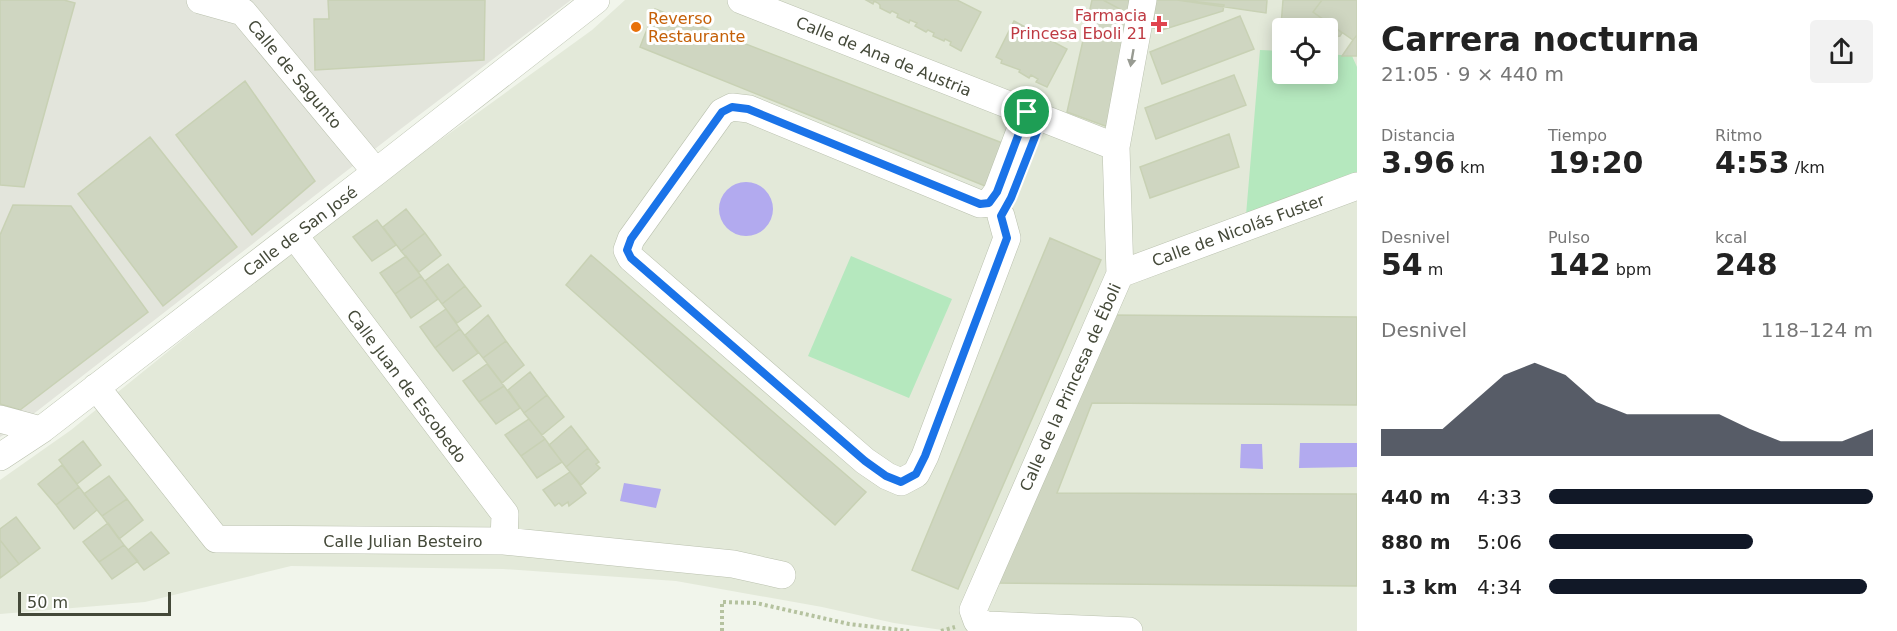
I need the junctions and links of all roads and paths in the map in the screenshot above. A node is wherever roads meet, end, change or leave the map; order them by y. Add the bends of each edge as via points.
1 (200, 0) edge
2 (596, 0) edge
3 (741, 0) edge
4 (1143, 0) edge
5 (1035, 116) junction
6 (1116, 147) junction
7 (376, 172) junction
8 (1357, 186) edge
9 (968, 199) junction
10 (1001, 216) junction
11 (294, 235) junction
12 (1120, 274) junction
13 (96, 387) junction
14 (0, 419) edge
15 (41, 430) junction
16 (0, 457) edge
17 (504, 541) junction
18 (782, 575) dead end
19 (722, 631) edge
20 (909, 631) edge
21 (1129, 631) edge

1 - 7 street, Calle de Sagunto via 243,12
2 - 7 street, Calle de San José
3 - 5 street, Calle de Ana de Austria
4 -> 6 street, Calle de la Princesa de Éboli
5 - 6 street, Calle de Ana de Austria
5 - 9 street via 989,203
5 - 10 street via 1011,198
6 - 12 street, Calle de la Princesa de Éboli
7 - 11 street, Calle de San José
8 - 12 street, Calle de Nicolás Fuster
9 - 10 street via 965,210 970,219 991,223
9 - 10 street via 748,109 732,107 722,112 627,250 631,258 865,461 901,482 916,474 925,456 1007,238
11 - 13 street, Calle de San José
11 - 17 street, Calle Juan de Escobedo via 505,514
12 - 21 street, Calle de la Princesa de Éboli via 973,610 977,621 987,625
13 - 15 street, Calle de San José
13 - 17 street, Calle Julian Besteiro via 216,539
14 - 15 street
15 - 16 street, Calle de San José
17 - 18 street, Calle Julian Besteiro via 733,564
19 - 20 path via 722,602 756,603 849,624

